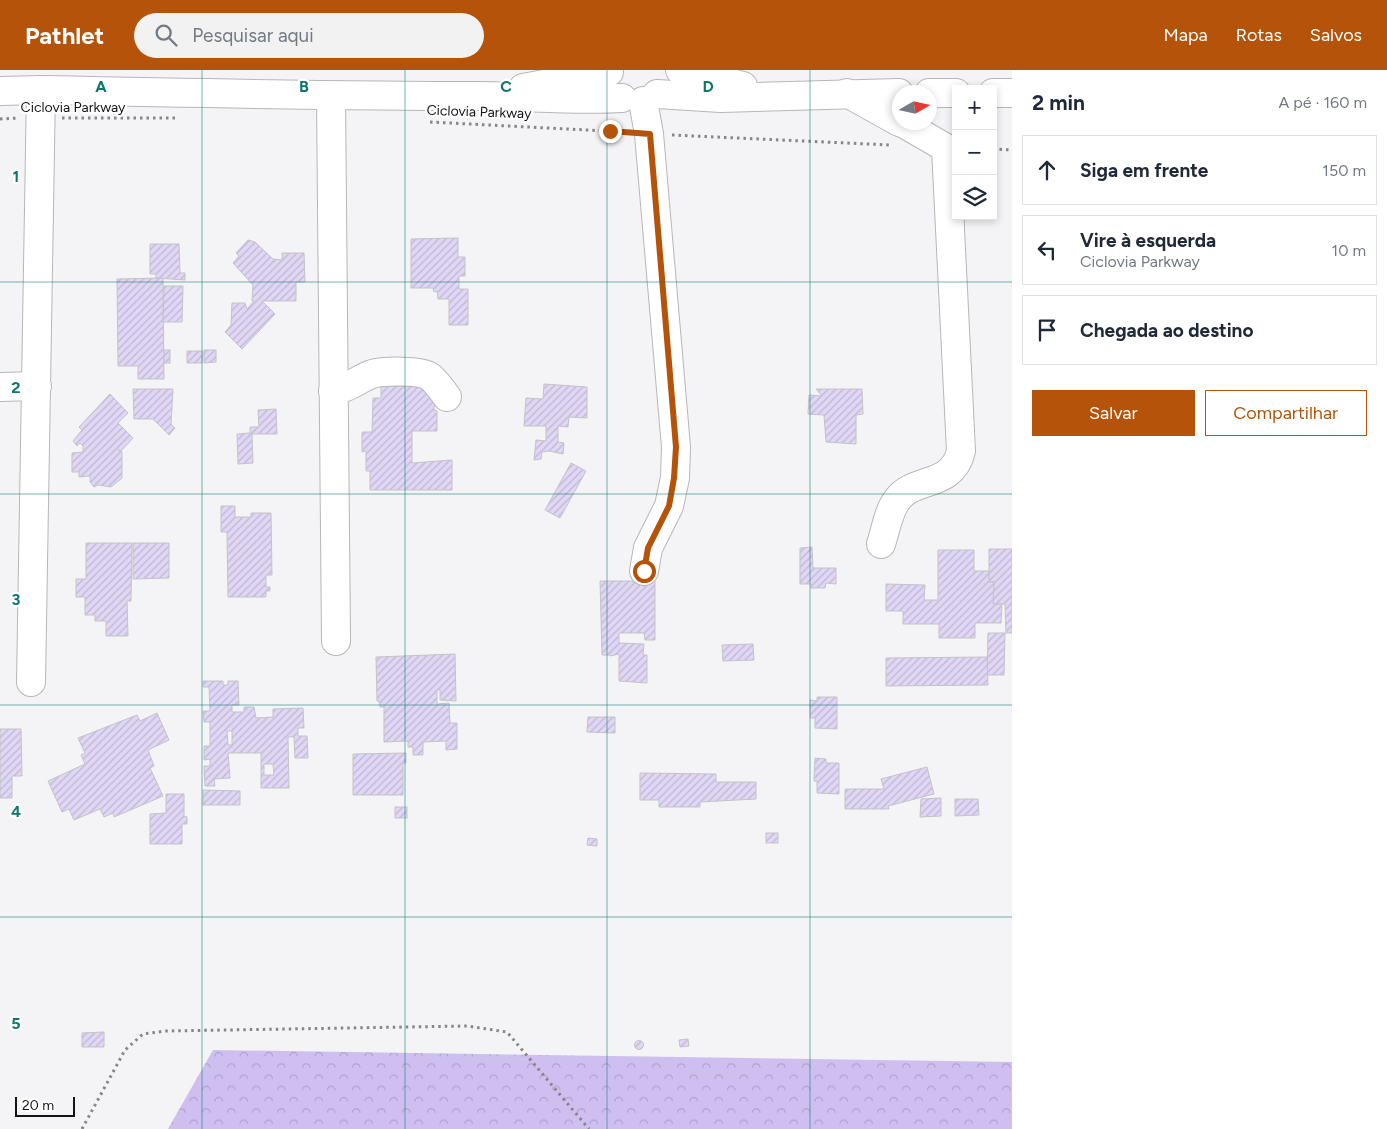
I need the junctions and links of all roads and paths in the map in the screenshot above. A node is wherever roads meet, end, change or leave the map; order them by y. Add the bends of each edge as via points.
1 (680, 70) edge
2 (609, 71) edge
3 (41, 90) junction
4 (0, 91) edge
5 (646, 91) edge
6 (847, 93) junction
7 (892, 93) edge
8 (937, 93) edge
9 (952, 93) edge
10 (997, 93) edge
11 (1012, 93) edge
12 (773, 95) junction
13 (331, 96) junction
14 (495, 96) junction
15 (40, 118) junction
16 (185, 118) dead end
17 (0, 119) edge
18 (426, 121) dead end
19 (892, 125) edge
20 (899, 130) edge
21 (650, 134) junction
22 (997, 149) edge
23 (1012, 150) edge
24 (37, 386) junction
25 (0, 387) edge
26 (333, 391) junction
27 (447, 397) dead end
28 (881, 544) dead end
29 (644, 571) dead end
30 (336, 641) dead end
31 (31, 682) dead end
32 (82, 1129) edge
33 (589, 1129) edge

1 - 12 street
2 - 5 street via 608,83 613,93
2 - 14 street
3 - 4 street
3 - 13 street
3 - 15 street
5 - 12 street via 720,98
5 - 14 street via 566,100
5 - 21 street
6 - 7 street
6 - 12 street
6 - 19 street
8 - 9 street
10 - 11 street
13 - 14 street
13 - 26 street
15 - 16 path, Ciclovia Parkway
15 - 17 path, Ciclovia Parkway
15 - 24 street
18 - 21 path, Ciclovia Parkway
20 - 21 path, Ciclovia Parkway
20 - 28 street via 946,148 961,451 958,465 906,491 897,499
21 - 29 street via 676,447 669,506 648,548
22 - 23 path
24 - 25 street
24 - 31 street
26 - 27 street via 349,388 380,372 424,373
26 - 30 street
32 - 33 path via 125,1050 144,1034 467,1026 507,1032

